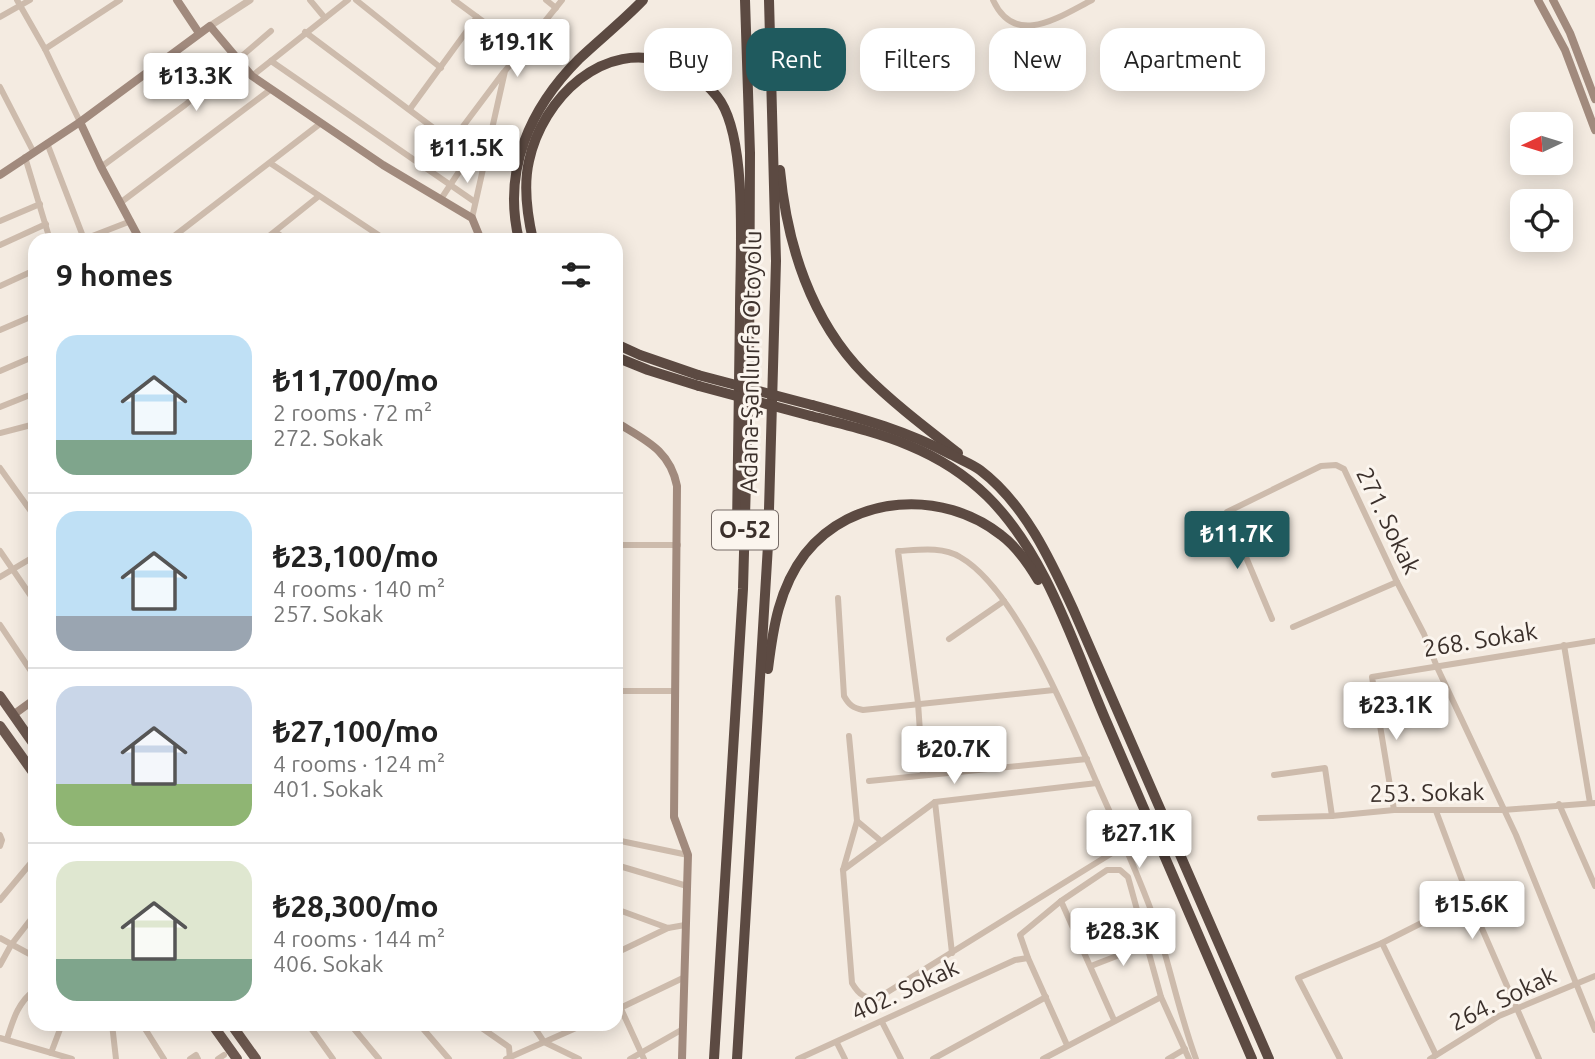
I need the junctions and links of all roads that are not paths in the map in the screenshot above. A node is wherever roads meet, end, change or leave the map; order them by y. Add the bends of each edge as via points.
1 (30, 0) edge
2 (102, 0) edge
3 (120, 0) edge
4 (177, 0) edge
5 (250, 0) edge
6 (310, 0) edge
7 (348, 0) edge
8 (356, 0) edge
9 (454, 0) edge
10 (546, 0) edge
11 (562, 0) edge
12 (643, 0) edge
13 (745, 0) edge
14 (769, 0) edge
15 (993, 0) edge
16 (1092, 0) edge
17 (1538, 0) edge
18 (1553, 0) edge
19 (19, 3) edge
20 (107, 8) junction
21 (556, 8) junction
22 (0, 17) edge
23 (477, 17) junction
24 (325, 18) junction
25 (210, 26) junction
26 (770, 28) edge
27 (271, 31) dead end
28 (305, 32) junction
29 (199, 33) junction
30 (45, 49) junction
31 (522, 50) junction
32 (235, 59) junction
33 (271, 61) junction
34 (441, 68) junction
35 (505, 71) junction
36 (251, 76) junction
37 (0, 87) edge
38 (270, 90) junction
39 (771, 91) edge
40 (772, 91) edge
41 (1595, 99) edge
42 (410, 109) junction
43 (80, 122) junction
44 (321, 123) junction
45 (1595, 130) edge
46 (452, 141) junction
47 (47, 143) junction
48 (29, 154) junction
49 (470, 155) junction
50 (270, 163) junction
51 (483, 165) junction
52 (101, 167) junction
53 (0, 174) edge
54 (451, 184) junction
55 (319, 196) junction
56 (440, 199) junction
57 (475, 202) junction
58 (120, 203) junction
59 (40, 204) junction
60 (472, 218) junction
61 (0, 221) edge
62 (131, 221) junction
63 (46, 225) junction
64 (275, 232) edge
65 (48, 233) edge
66 (81, 233) edge
67 (99, 233) edge
68 (137, 233) edge
69 (178, 233) edge
70 (375, 233) edge
71 (478, 233) edge
72 (518, 233) edge
73 (532, 233) edge
74 (0, 245) edge
75 (28, 273) edge
76 (0, 286) edge
77 (28, 318) edge
78 (0, 330) edge
79 (623, 347) edge
80 (28, 359) edge
81 (623, 360) edge
82 (0, 371) edge
83 (699, 380) junction
84 (28, 396) edge
85 (0, 407) edge
86 (811, 410) junction
87 (28, 426) edge
88 (623, 426) edge
89 (0, 433) edge
90 (0, 468) edge
91 (980, 470) junction
92 (28, 507) edge
93 (623, 545) edge
94 (678, 545) junction
95 (0, 551) edge
96 (28, 561) edge
97 (14, 570) junction
98 (0, 578) edge
99 (1397, 582) junction
100 (28, 591) edge
101 (838, 598) dead end
102 (1004, 601) junction
103 (1062, 618) junction
104 (1272, 619) dead end
105 (0, 625) edge
106 (1293, 627) dead end
107 (949, 639) dead end
108 (1595, 641) edge
109 (1564, 645) junction
110 (28, 667) edge
111 (1437, 667) junction
112 (1054, 690) junction
113 (623, 691) edge
114 (675, 691) junction
115 (0, 696) edge
116 (735, 701) junction
117 (918, 703) junction
118 (28, 704) edge
119 (13, 715) junction
120 (0, 726) edge
121 (28, 736) edge
122 (849, 736) dead end
123 (757, 739) junction
124 (1087, 759) junction
125 (28, 765) edge
126 (923, 775) junction
127 (1275, 775) dead end
128 (869, 781) dead end
129 (1097, 783) junction
130 (935, 802) junction
131 (1593, 803) edge
132 (1559, 804) junction
133 (1394, 810) junction
134 (1503, 810) junction
135 (1436, 811) junction
136 (1332, 816) junction
137 (1260, 818) dead end
138 (857, 821) junction
139 (0, 835) edge
140 (623, 841) edge
141 (881, 841) junction
142 (1125, 845) junction
143 (0, 846) edge
144 (688, 855) junction
145 (28, 866) edge
146 (623, 867) edge
147 (843, 870) junction
148 (687, 886) junction
149 (1595, 886) edge
150 (1469, 899) junction
151 (0, 900) edge
152 (1061, 901) junction
153 (623, 912) edge
154 (28, 923) edge
155 (685, 925) junction
156 (668, 928) junction
157 (0, 938) edge
158 (1382, 943) junction
159 (11, 945) junction
160 (1145, 945) junction
161 (623, 950) edge
162 (952, 953) junction
163 (28, 954) edge
164 (1028, 958) junction
165 (0, 965) edge
166 (1091, 966) junction
167 (1595, 976) edge
168 (685, 977) junction
169 (1576, 984) junction
170 (1046, 997) junction
171 (1161, 997) junction
172 (28, 998) edge
173 (623, 1007) edge
174 (1516, 1008) junction
175 (623, 1017) edge
176 (1114, 1020) junction
177 (882, 1022) junction
178 (684, 1028) junction
179 (1595, 1030) edge
180 (59, 1031) edge
181 (114, 1031) edge
182 (146, 1031) edge
183 (217, 1031) edge
184 (240, 1031) edge
185 (313, 1031) edge
186 (356, 1031) edge
187 (424, 1031) edge
188 (486, 1031) edge
189 (537, 1031) edge
190 (569, 1031) edge
191 (3, 1039) edge
192 (544, 1042) junction
193 (837, 1042) junction
194 (1067, 1045) junction
195 (1185, 1049) junction
196 (51, 1053) junction
197 (642, 1056) edge
198 (1433, 1057) edge
199 (63, 1058) edge
200 (509, 1058) edge
201 (72, 1059) edge
202 (116, 1059) edge
203 (164, 1059) edge
204 (190, 1059) edge
205 (198, 1059) edge
206 (237, 1059) edge
207 (256, 1059) edge
208 (333, 1059) edge
209 (379, 1059) edge
210 (449, 1059) edge
211 (579, 1059) edge
212 (630, 1059) edge
213 (682, 1059) edge
214 (714, 1059) edge
215 (737, 1059) edge
216 (798, 1059) edge
217 (845, 1059) edge
218 (901, 1059) edge
219 (933, 1059) edge
220 (1043, 1059) edge
221 (1168, 1059) edge
222 (1189, 1059) edge
223 (1196, 1059) edge
224 (1252, 1059) edge
225 (1269, 1059) edge
226 (1340, 1059) edge
227 (1539, 1059) edge

1 - 19 street
2 - 20 street
3 - 20 street
4 - 29 main road
5 - 25 street
6 - 24 street
7 - 24 street
8 - 34 street
9 - 23 street
10 - 21 street
11 - 21 street
12 - 72 highway via 559,80 535,116 515,174
13 - 116 highway, Adana-Şanlıurfa Otoyolu / O-52 via 749,373
14 - 26 highway, Adana-Şanlıurfa Otoyolu / O-52
15 - 16 street via 1011,23 1029,26 1054,20
17 - 45 main road via 1565,50
18 - 41 main road
19 - 22 street
19 - 30 street
20 - 30 street
21 - 31 street
23 - 31 street
23 - 34 street
24 - 28 street
25 - 29 main road
25 - 32 main road
27 - 32 street
28 - 33 street
28 - 42 street
29 - 43 main road
30 - 43 street
31 - 35 street
32 - 36 main road
32 - 52 street via 186,105
33 - 36 street
33 - 54 street
34 - 42 street
35 - 46 street
35 - 51 street
36 - 38 main road
37 - 48 street
38 - 44 main road
38 - 58 street
39 - 123 highway, Adana-Şanlıurfa Otoyolu / O-52 via 776,261
40 - 91 highway via 791,240 820,313 862,372
42 - 46 street
43 - 47 main road
43 - 52 main road
44 - 50 street
44 - 56 main road
46 - 49 street
47 - 48 main road
47 - 66 street
48 - 53 main road
48 - 59 street
49 - 51 street
49 - 54 street
50 - 55 street
50 - 69 street
51 - 57 street
52 - 58 main road
54 - 56 street
54 - 57 street
55 - 64 street
55 - 70 street
56 - 60 main road
57 - 60 street
58 - 62 main road
59 - 61 street
59 - 63 street
60 - 71 main road
62 - 67 street
62 - 68 main road
63 - 65 street
63 - 74 street
73 - 116 highway via 526,198 531,152 547,116 584,74 616,60 647,58 686,70 713,92 725,111 734,143 740,227
75 - 76 street
77 - 78 street
79 - 83 highway
80 - 82 street
81 - 83 highway
83 - 86 highway, bridge
84 - 85 street
86 - 91 highway via 901,430
86 - 103 highway via 914,446 970,481 1025,543
87 - 89 street
88 - 94 main road via 655,447 674,471
90 - 92 street
91 - 225 highway via 1017,509 1049,557
93 - 94 street
94 - 114 main road
95 - 97 street
96 - 97 street
97 - 98 street
97 - 100 street
99 - 104 street, 271. Sokak via 1344,469 1321,466 1227,512
99 - 106 street
99 - 111 street, 271. Sokak
101 - 117 street via 848,704 863,710
102 - 107 street
102 - 112 street
102 - 117 street via 990,582 958,555 898,551
103 - 123 highway via 1021,555 981,521 933,504 900,504 858,514 807,552 783,592
103 - 224 highway
105 - 110 street
108 - 109 street, 268. Sokak
109 - 111 street, 268. Sokak
109 - 131 street
111 - 133 street, 268. Sokak via 1372,677
111 - 134 street, 271. Sokak
112 - 117 street
112 - 124 street
113 - 114 street
114 - 144 main road via 674,817
115 - 119 highway
116 - 214 highway, Adana-Şanlıurfa Otoyolu / O-52
117 - 126 street
118 - 119 main road
119 - 121 highway
120 - 125 highway
122 - 138 street
123 - 215 highway, Adana-Şanlıurfa Otoyolu / O-52
124 - 126 street
124 - 129 street
126 - 128 street
127 - 136 street via 1325,768
129 - 130 street
129 - 142 street
130 - 141 street
130 - 162 street
131 - 132 street, 253. Sokak
132 - 134 street, 253. Sokak
132 - 149 street
133 - 135 street, 253. Sokak
133 - 136 street, 253. Sokak
134 - 135 street, 253. Sokak
134 - 169 street, 271. Sokak
135 - 150 street
136 - 137 street, 253. Sokak
138 - 141 street
138 - 147 street
139 - 143 street
140 - 144 street
141 - 147 street
142 - 162 street
142 - 223 street via 1157,927
144 - 148 main road
145 - 151 street
146 - 148 street
147 - 162 street via 852,983 858,993 878,998
148 - 155 main road
150 - 158 street
150 - 174 street
152 - 160 street via 1107,870 1120,870 1128,877
152 - 164 street via 1020,935
152 - 166 street
153 - 156 street
154 - 159 street
155 - 156 street
155 - 168 main road
156 - 161 street
157 - 159 street
158 - 198 street
158 - 226 street via 1298,978
159 - 163 street
159 - 165 street
160 - 166 street
160 - 171 street
164 - 170 street
164 - 177 street, 402. Sokak
166 - 176 street
167 - 169 street, 264. Sokak
168 - 173 street
168 - 178 main road
169 - 174 street, 264. Sokak
169 - 179 street, 271. Sokak
170 - 194 street
170 - 219 street
171 - 176 street
171 - 195 street
172 - 191 street
174 - 198 street, 264. Sokak
174 - 227 street
175 - 197 street
176 - 194 street
177 - 193 street, 402. Sokak
177 - 218 street
178 - 197 street
178 - 213 main road
180 - 196 street
181 - 202 street
182 - 203 street
183 - 206 highway
184 - 207 highway
185 - 208 street
186 - 209 street
187 - 210 street
188 - 200 street via 509,1047
189 - 192 street
190 - 192 street
191 - 196 street
192 - 200 street
192 - 211 street
193 - 216 street, 402. Sokak
193 - 217 street
194 - 220 street
195 - 221 street
195 - 222 street
196 - 199 street
197 - 212 street
199 - 201 street
204 - 205 street via 196,1055

